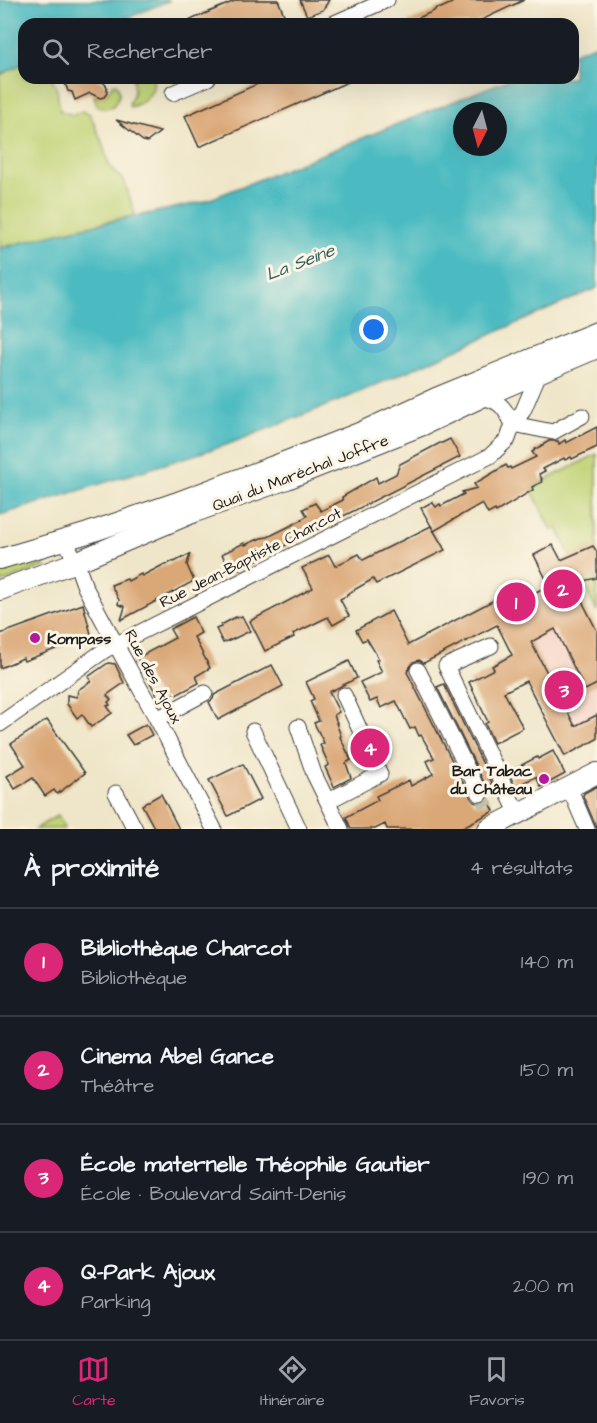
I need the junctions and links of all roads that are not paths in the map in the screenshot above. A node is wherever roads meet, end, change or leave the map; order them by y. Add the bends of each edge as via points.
1 (387, 0) edge
2 (346, 18) edge
3 (194, 84) edge
4 (174, 93) dead end
5 (597, 332) edge
6 (597, 348) edge
7 (539, 373) junction
8 (482, 397) junction
9 (582, 416) dead end
10 (513, 424) junction
11 (65, 540) junction
12 (0, 559) edge
13 (76, 562) junction
14 (0, 590) edge
15 (116, 645) junction
16 (491, 646) dead end
17 (418, 670) dead end
18 (205, 693) dead end
19 (344, 695) dead end
20 (157, 719) junction
21 (0, 724) edge
22 (298, 727) dead end
23 (253, 731) dead end
24 (597, 773) edge
25 (569, 787) junction
26 (116, 793) dead end
27 (480, 794) tunnel mouth
28 (327, 801) junction
29 (518, 814) junction
30 (491, 822) edge
31 (135, 829) edge
32 (214, 829) edge
33 (299, 829) edge
34 (341, 829) edge
35 (587, 829) edge

1 - 2 street
3 - 4 street
5 - 11 main road, Quai du Maréchal Joffre via 359,433
6 - 7 main road, Quai du Maréchal Joffre
7 - 8 main road, Quai du Maréchal Joffre
7 - 10 street, Rue Jean-Baptiste Charcot via 524,411
8 - 10 street via 503,406
8 - 13 main road, Quai du Maréchal Joffre via 423,425
9 - 10 street via 553,432
10 - 15 street, Rue Jean-Baptiste Charcot via 508,439 490,456
11 - 12 main road, Quai du Maréchal Joffre
11 - 13 street, Rue des Ajoux
13 - 14 main road, Quai du Maréchal Joffre
13 - 15 street, Rue des Ajoux
15 - 20 street, Rue des Ajoux
15 - 21 street, Rue Jean-Baptiste Charcot
16 - 29 street via 446,666
17 - 27 street
18 - 20 street
19 - 28 street via 380,774
20 - 32 street, Rue des Ajoux
22 - 28 street
23 - 33 street
24 - 25 main road
25 - 29 main road
25 - 35 street
26 - 31 street
28 - 34 street
29 - 30 main road

